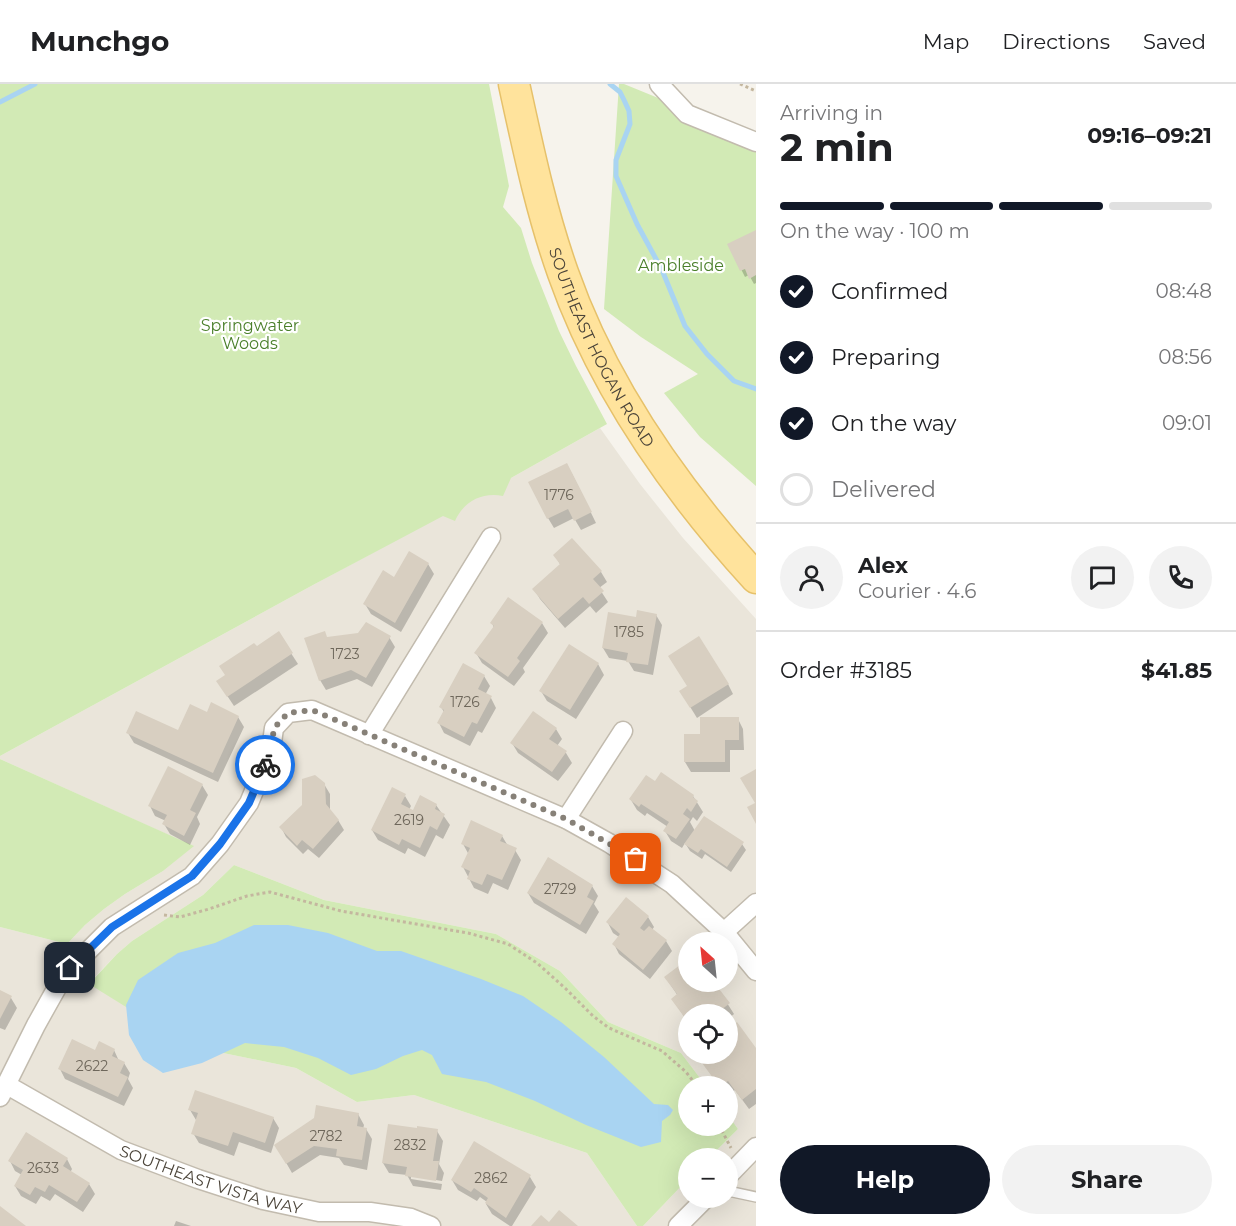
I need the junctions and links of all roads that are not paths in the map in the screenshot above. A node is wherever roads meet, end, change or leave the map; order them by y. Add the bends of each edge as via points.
1 (514, 84) edge
2 (659, 84) edge
3 (756, 142) edge
4 (491, 537) dead end
5 (756, 578) edge
6 (623, 731) dead end
7 (369, 735) junction
8 (566, 819) junction
9 (756, 903) edge
10 (724, 932) joint
11 (738, 949) edge
12 (756, 971) edge
13 (3, 1091) edge
14 (756, 1147) edge
15 (738, 1165) edge
16 (738, 1193) edge
17 (756, 1197) edge
18 (696, 1208) edge
19 (431, 1226) edge
20 (678, 1226) edge

1 - 5 main road, SOUTHEAST HOGAN ROAD via 550,236 593,345 663,464
2 - 3 street via 687,114
4 - 7 street
6 - 8 street
7 - 8 street
7 - 13 street via 312,710 288,713 274,728 271,750 249,803 220,844 192,876 112,927 64,975
8 - 10 street via 672,884
9 - 10 street
11 - 12 street
13 - 19 street, SOUTHEAST VISTA WAY via 121,1150 263,1200 319,1212 370,1212 411,1218
14 - 15 street
16 - 17 lane
18 - 20 street

